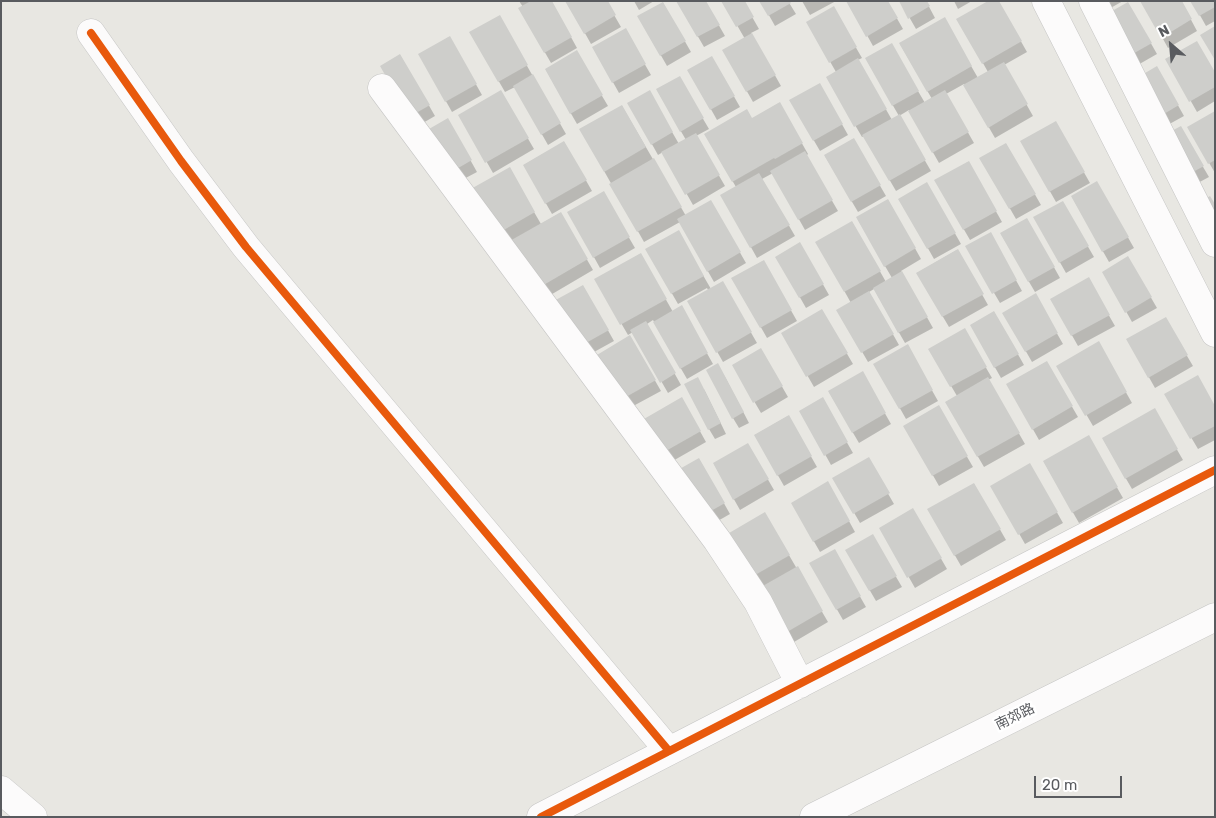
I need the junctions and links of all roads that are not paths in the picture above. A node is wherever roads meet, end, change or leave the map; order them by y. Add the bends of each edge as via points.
1 (1046, 1) edge
2 (1093, 1) edge
3 (91, 33) dead end
4 (382, 88) dead end
5 (1215, 244) edge
6 (1215, 333) edge
7 (1215, 470) edge
8 (1215, 617) edge
9 (800, 684) junction
10 (669, 751) junction
11 (1, 790) edge
12 (33, 817) edge
13 (541, 817) edge
14 (814, 817) edge

1 - 6 street
2 - 5 street
3 - 10 street via 246,247
4 - 9 street via 717,540 758,602
7 - 9 street
8 - 14 street, 南郊路
9 - 10 street
10 - 13 street
11 - 12 street

